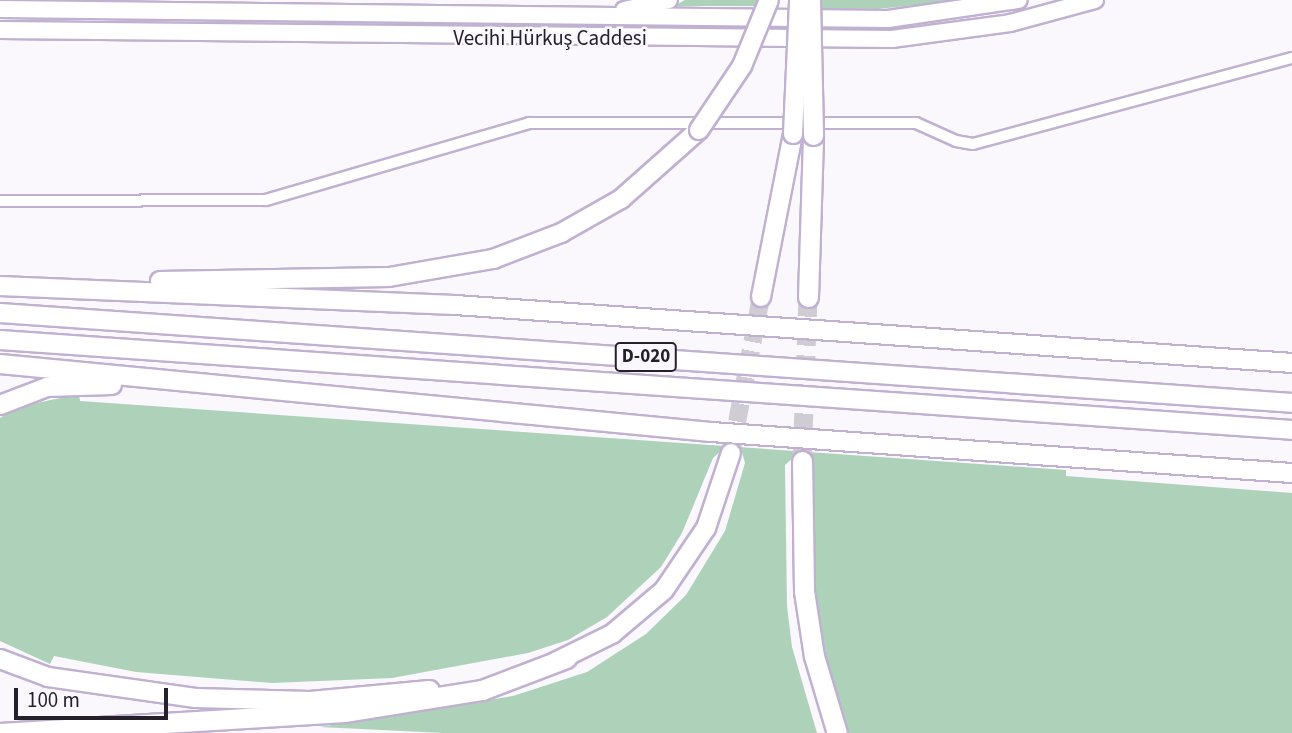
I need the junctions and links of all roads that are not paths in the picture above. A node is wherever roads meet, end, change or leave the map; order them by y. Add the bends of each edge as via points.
1 (669, 0) edge
2 (769, 0) edge
3 (799, 0) edge
4 (810, 0) edge
5 (1018, 0) edge
6 (1095, 0) edge
7 (0, 9) edge
8 (591, 18) junction
9 (0, 30) edge
10 (1292, 58) edge
11 (0, 201) edge
12 (0, 284) edge
13 (808, 296) tunnel mouth
14 (761, 297) tunnel mouth
15 (0, 313) edge
16 (0, 340) edge
17 (1292, 363) edge
18 (0, 364) edge
19 (223, 384) junction
20 (1292, 403) edge
21 (0, 405) edge
22 (1292, 430) edge
23 (731, 453) tunnel mouth
24 (802, 461) tunnel mouth
25 (1292, 473) edge
26 (566, 658) junction
27 (0, 659) edge
28 (0, 733) edge
29 (837, 733) edge

1 - 8 main road
2 - 12 highway, bridge via 742,66 699,130 647,180 595,215 523,249 460,267 377,277
3 - 14 highway, bridge via 793,134
4 - 13 highway, bridge via 813,135
5 - 8 main road, Vecihi Hürkuş Caddesi via 888,19
6 - 9 main road, Vecihi Hürkuş Caddesi via 1010,23 892,39
7 - 8 main road, Vecihi Hürkuş Caddesi
10 - 11 street via 973,144 916,123 529,123 266,200
12 - 17 highway via 456,305
15 - 20 highway, D-020
16 - 22 highway, D-020
18 - 19 highway
19 - 21 highway via 166,389 64,385
19 - 25 highway via 711,432
23 - 26 highway via 714,512 679,572 629,622
24 - 29 highway via 804,591 814,656
26 - 27 highway via 447,687 297,701 130,691 48,677
26 - 28 highway via 482,690 356,710

